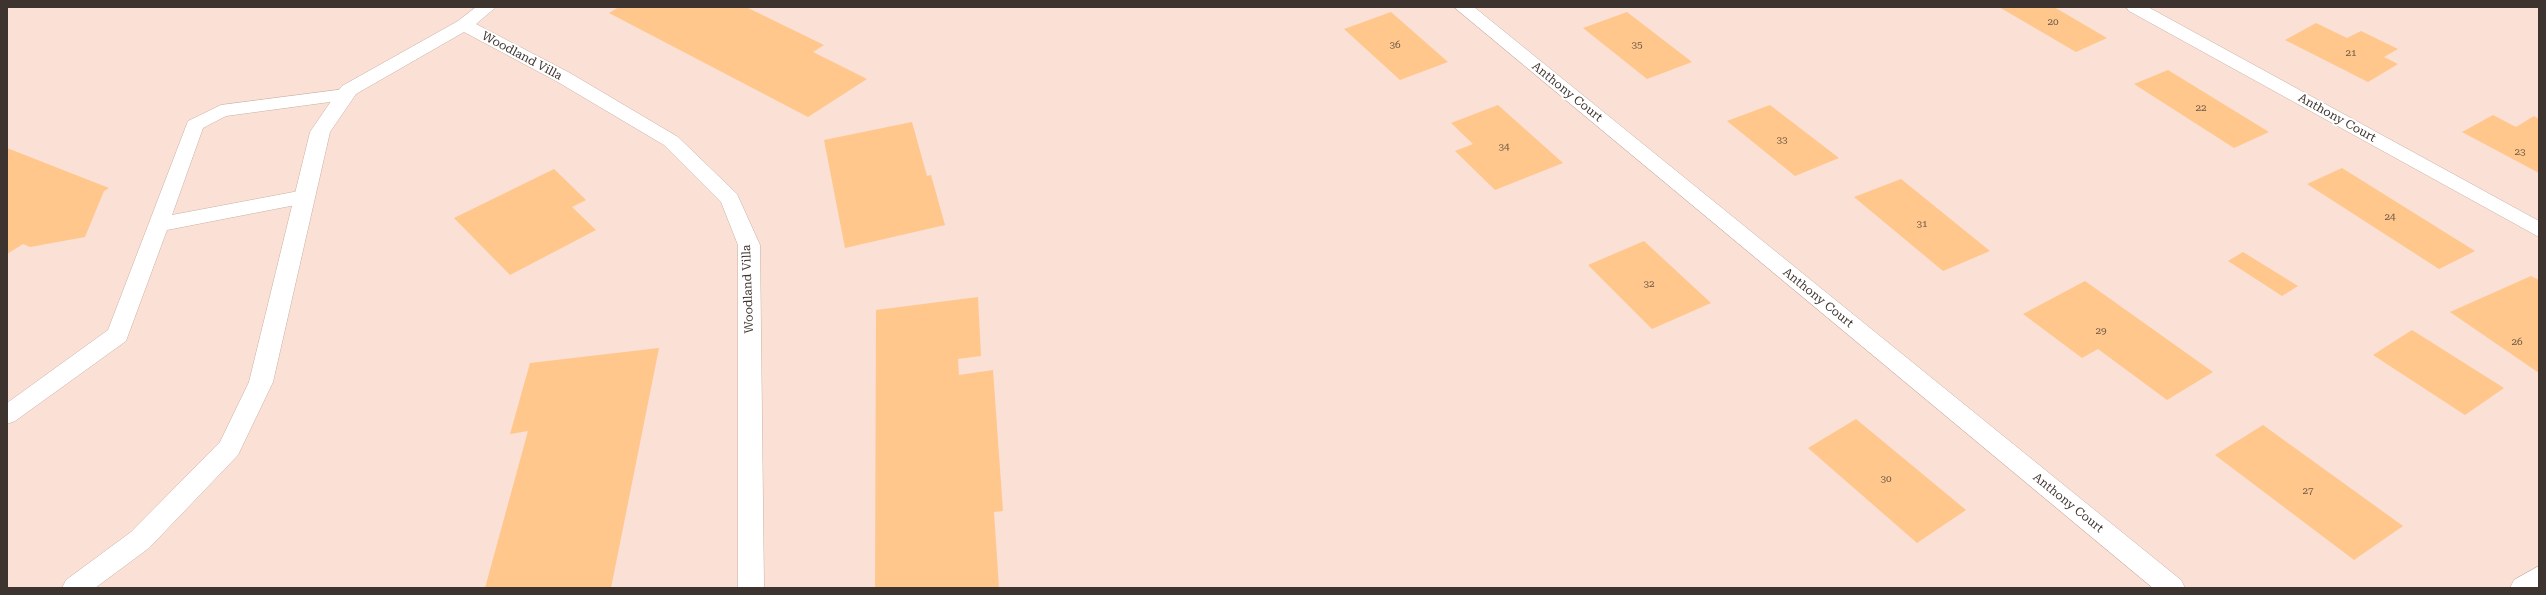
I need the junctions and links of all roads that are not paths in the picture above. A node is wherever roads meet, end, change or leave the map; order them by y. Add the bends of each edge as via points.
1 (487, 7) edge
2 (1463, 7) edge
3 (2135, 7) edge
4 (464, 25) junction
5 (345, 95) junction
6 (304, 197) junction
7 (158, 225) junction
8 (2539, 230) edge
9 (7, 415) edge
10 (2539, 577) edge
11 (85, 584) edge
12 (751, 588) edge
13 (2172, 588) edge
14 (2523, 588) edge

1 - 4 street, Woodland Villa
2 - 13 street, Anthony Court
3 - 8 street, Anthony Court
4 - 5 street via 349,90
4 - 12 street, Woodland Villa via 563,77 671,141 730,198 749,245
5 - 6 street via 320,132
5 - 7 street via 221,111 195,125
6 - 7 street
6 - 11 street via 261,382 228,448 140,540
7 - 9 street via 118,335
10 - 14 street

